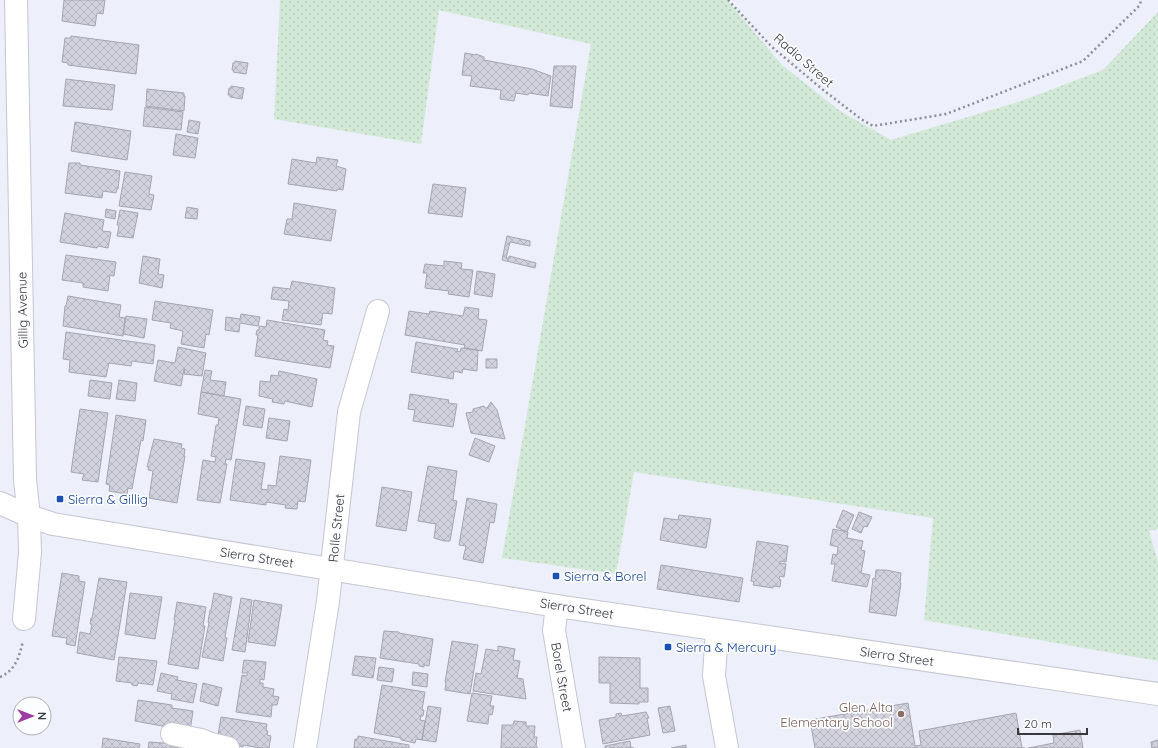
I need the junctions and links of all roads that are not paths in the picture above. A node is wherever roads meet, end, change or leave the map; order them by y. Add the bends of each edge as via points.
1 (16, 0) edge
2 (378, 311) dead end
3 (0, 503) edge
4 (29, 516) junction
5 (332, 569) junction
6 (557, 606) junction
7 (24, 619) road end
8 (717, 630) junction
9 (1158, 694) edge
10 (172, 734) dead end
11 (228, 748) edge
12 (305, 748) edge
13 (574, 748) edge
14 (727, 748) edge

1 - 4 street, Gillig Avenue via 25,480
2 - 5 street, Rolle Street via 349,412
3 - 4 street, Sierra Street
4 - 5 street, Sierra Street via 53,524
4 - 7 street, Gillig Avenue via 30,553
5 - 6 street, Sierra Street
5 - 12 street, Rolle Street
6 - 8 street, Sierra Street
6 - 13 street, Borel Street via 554,630
8 - 9 street, Sierra Street
8 - 14 street via 714,676
10 - 11 street

